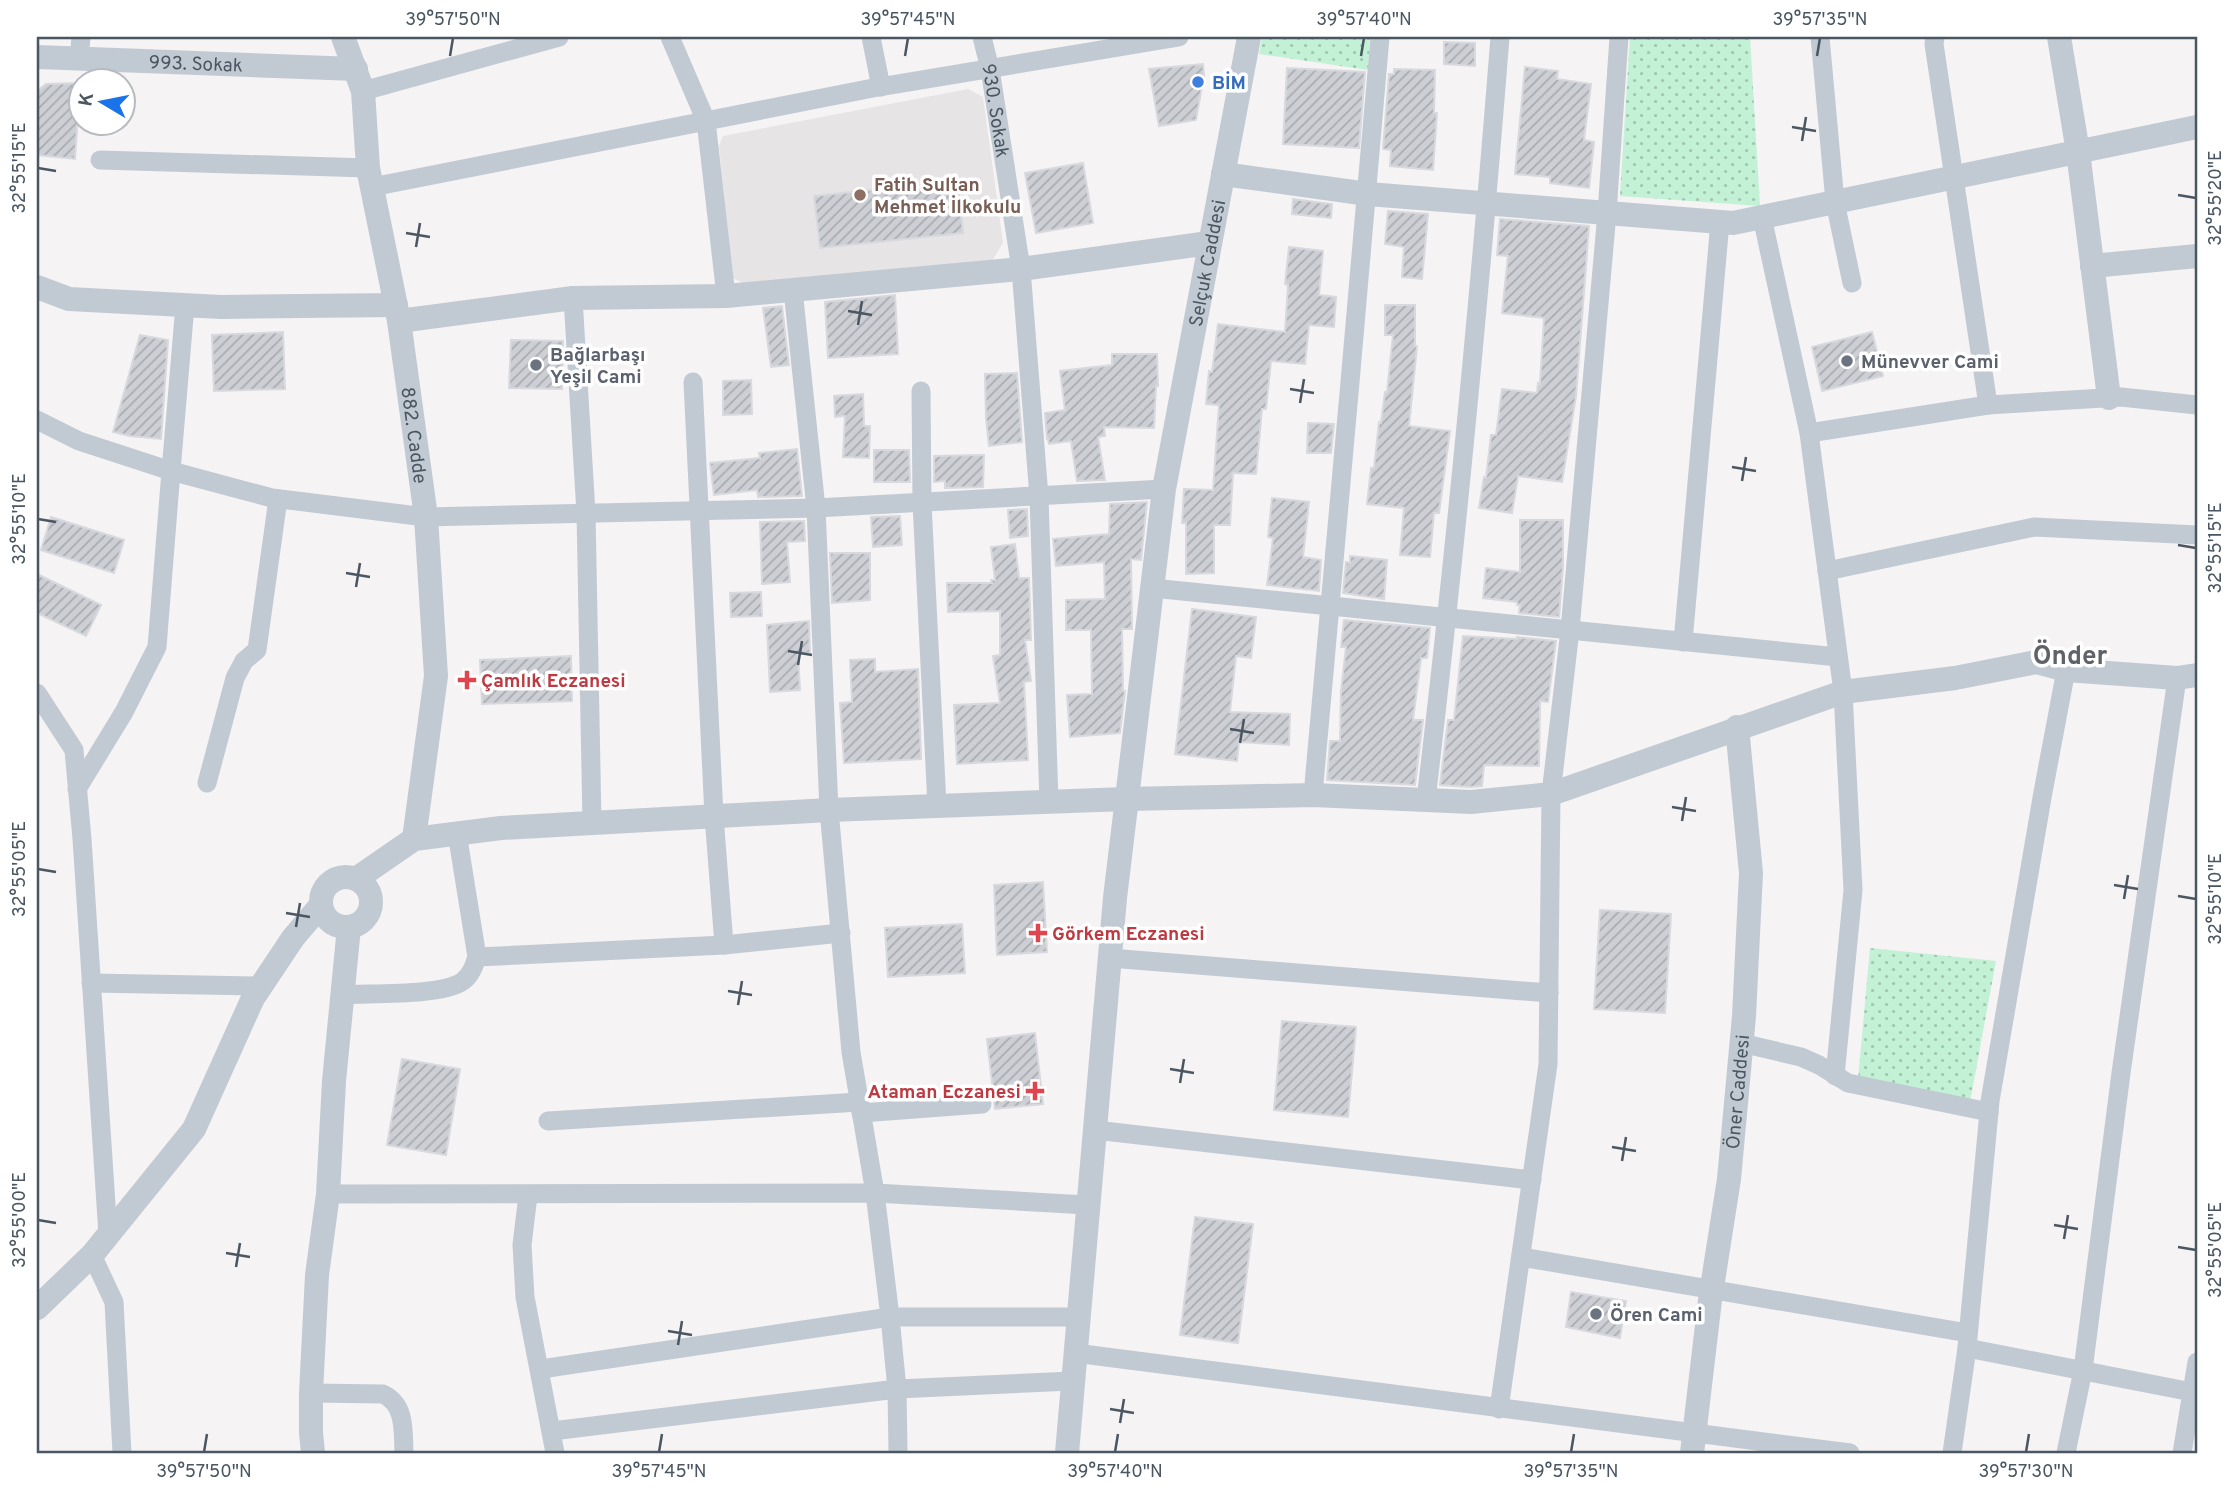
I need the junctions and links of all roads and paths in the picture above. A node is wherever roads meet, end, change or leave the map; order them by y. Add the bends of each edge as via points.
1 (343, 37) edge
2 (559, 37) edge
3 (670, 37) edge
4 (871, 37) edge
5 (982, 37) edge
6 (1179, 37) edge
7 (1249, 37) edge
8 (1380, 37) edge
9 (1500, 37) edge
10 (1619, 37) edge
11 (1820, 37) edge
12 (1935, 37) edge
13 (2059, 37) edge
14 (1116, 42) edge
15 (512, 43) edge
16 (80, 48) edge
17 (37, 57) edge
18 (990, 69) junction
19 (360, 80) junction
20 (881, 87) junction
21 (706, 121) junction
22 (2197, 127) edge
23 (2078, 152) junction
24 (100, 160) dead end
25 (1223, 174) junction
26 (1955, 177) junction
27 (370, 178) junction
28 (1368, 194) junction
29 (1835, 202) junction
30 (1487, 204) junction
31 (1607, 213) junction
32 (1762, 217) junction
33 (1720, 222) junction
34 (1209, 243) junction
35 (2197, 256) edge
36 (2092, 267) junction
37 (1021, 270) junction
38 (1852, 283) dead end
39 (37, 287) edge
40 (793, 290) junction
41 (726, 296) junction
42 (573, 298) junction
43 (186, 305) junction
44 (398, 313) junction
45 (693, 382) dead end
46 (921, 391) dead end
47 (2109, 398) junction
48 (1988, 405) junction
49 (2197, 405) edge
50 (37, 420) edge
51 (1809, 433) junction
52 (171, 471) junction
53 (1164, 489) junction
54 (1039, 497) junction
55 (278, 499) junction
56 (922, 503) junction
57 (816, 508) junction
58 (698, 511) junction
59 (586, 513) junction
60 (426, 517) junction
61 (2197, 534) edge
62 (1827, 571) junction
63 (1152, 588) junction
64 (1329, 606) junction
65 (1448, 618) junction
66 (1570, 630) junction
67 (1683, 642) junction
68 (1838, 657) junction
69 (2066, 670) junction
70 (2187, 676) edge
71 (1843, 692) junction
72 (37, 693) edge
73 (1737, 727) junction
74 (206, 783) dead end
75 (77, 789) junction
76 (1551, 794) junction
77 (1313, 795) junction
78 (1126, 799) junction
79 (1426, 800) junction
80 (1049, 802) junction
81 (937, 806) junction
82 (829, 810) junction
83 (714, 817) junction
84 (592, 823) junction
85 (457, 833) junction
86 (414, 839) junction
87 (356, 879) junction
88 (321, 905) junction
89 (349, 927) junction
90 (841, 933) junction
91 (724, 944) junction
92 (477, 957) junction
93 (1110, 958) junction
94 (92, 983) junction
95 (261, 986) junction
96 (1549, 993) junction
97 (342, 995) junction
98 (1741, 1043) junction
99 (1835, 1076) junction
100 (982, 1104) dead end
101 (860, 1108) junction
102 (1989, 1112) junction
103 (548, 1121) dead end
104 (1094, 1130) junction
105 (1532, 1180) junction
106 (876, 1193) junction
107 (328, 1194) junction
108 (528, 1195) junction
109 (1087, 1205) junction
110 (108, 1235) junction
111 (92, 1255) junction
112 (1521, 1257) junction
113 (1712, 1289) junction
114 (37, 1308) edge
115 (890, 1317) junction
116 (1077, 1317) junction
117 (1968, 1341) junction
118 (1075, 1353) junction
119 (2197, 1362) edge
120 (541, 1369) junction
121 (2083, 1370) junction
122 (1072, 1381) junction
123 (897, 1389) junction
124 (312, 1393) junction
125 (2195, 1393) edge
126 (1499, 1409) junction
127 (552, 1432) junction
128 (1693, 1444) edge
129 (122, 1453) edge
130 (313, 1453) edge
131 (404, 1453) edge
132 (555, 1453) edge
133 (898, 1453) edge
134 (1067, 1453) edge
135 (1850, 1453) edge
136 (1952, 1453) edge
137 (2066, 1453) edge
138 (2182, 1453) edge

1 - 19 street, 882. Cadde
2 - 15 street
3 - 21 street
4 - 20 street
5 - 18 street, 930. Sokak
6 - 14 street
7 - 25 street, Selçuk Caddesi
8 - 28 street
9 - 30 street
10 - 31 street
11 - 29 street
12 - 26 street
13 - 23 street
14 - 18 street
15 - 19 street
16 - 17 street, 993. Sokak
16 - 19 street, 993. Sokak
18 - 20 street
18 - 37 street, 930. Sokak
19 - 27 street, 882. Cadde
20 - 21 street
21 - 27 street
21 - 41 street
22 - 23 street
23 - 26 street
23 - 36 street
24 - 27 street
25 - 28 street
25 - 34 street, Selçuk Caddesi
26 - 29 street
26 - 48 street
27 - 44 street, 882. Cadde
28 - 30 street
28 - 64 street
29 - 32 street
29 - 38 street
30 - 31 street
30 - 65 street
31 - 33 street
31 - 66 street
32 - 33 street
32 - 51 street
33 - 67 street
34 - 37 street
34 - 53 street, Selçuk Caddesi
35 - 36 street
36 - 47 street
37 - 40 street
37 - 54 street, 930. Sokak
39 - 43 street via 69,299
40 - 41 street
40 - 57 street
41 - 42 street
42 - 44 street
42 - 59 street
43 - 44 street
43 - 52 street
44 - 60 street, 882. Cadde
45 - 58 street
46 - 56 street
47 - 48 street
47 - 49 street
48 - 51 street
50 - 52 street via 79,441
51 - 62 street
52 - 55 street
52 - 75 street via 157,647
53 - 54 street
53 - 63 street, Selçuk Caddesi
54 - 56 street
54 - 80 street, 930. Sokak
55 - 60 street
55 - 74 street via 257,650 235,678
56 - 57 street
56 - 81 street
57 - 58 street
57 - 82 street
58 - 59 street
58 - 83 street
59 - 60 street
59 - 84 street
60 - 86 street, 882. Cadde via 436,676
61 - 62 street via 2034,527
62 - 68 street
63 - 64 street
63 - 78 street, Selçuk Caddesi
64 - 65 street
64 - 77 street
65 - 66 street
65 - 79 street
66 - 67 street
66 - 76 street
67 - 68 street
68 - 71 street
69 - 70 street
69 - 71 street via 2036,662
69 - 102 street
70 - 121 street via 2121,1073
71 - 73 street
71 - 99 street via 1853,890
72 - 75 street via 74,750
73 - 76 street
73 - 98 street, Öner Caddesi via 1751,873
75 - 94 street
76 - 79 street via 1471,802
76 - 96 street
77 - 78 street
77 - 79 street
78 - 80 street
78 - 93 street, Selçuk Caddesi
80 - 81 street
81 - 82 street
82 - 83 street
82 - 90 street
83 - 84 street
83 - 91 street
84 - 85 street
85 - 86 street
85 - 92 street
86 - 87 street
87 - 88 street via 343,877 331,882
87 - 89 street via 371,895 372,906 368,916
88 - 89 street via 336,925
88 - 95 street
89 - 97 street
90 - 91 street
90 - 101 street
91 - 92 street
92 - 97 street via 470,975 442,989
93 - 96 street
93 - 104 street, Selçuk Caddesi
94 - 95 street
94 - 110 street
95 - 110 street via 194,1129
96 - 105 street via 1549,1064
97 - 107 street
98 - 99 street via 1801,1057
98 - 113 street, Öner Caddesi via 1729,1179
99 - 102 street via 1848,1083
100 - 101 street
101 - 103 street
101 - 106 street
102 - 117 street
104 - 105 street
104 - 109 street, Selçuk Caddesi
105 - 112 street
106 - 108 street
106 - 109 street
106 - 115 street
107 - 108 street
107 - 124 street via 317,1275
108 - 120 street via 523,1272
109 - 116 street, Selçuk Caddesi
110 - 111 street
111 - 114 street
111 - 129 street via 114,1303
112 - 113 street
112 - 126 street
113 - 117 street
113 - 128 street, Öner Caddesi
115 - 116 street
115 - 120 street
115 - 123 street
116 - 118 street, Selçuk Caddesi
117 - 121 street
117 - 136 street
118 - 122 street, Selçuk Caddesi
118 - 126 street
119 - 125 street
120 - 127 street
121 - 125 street
121 - 137 street
122 - 123 street
122 - 134 street, Selçuk Caddesi
123 - 127 street
123 - 133 street
124 - 130 street
124 - 131 street via 389,1397 401,1414
125 - 138 street
126 - 128 street
127 - 132 street
128 - 135 street

